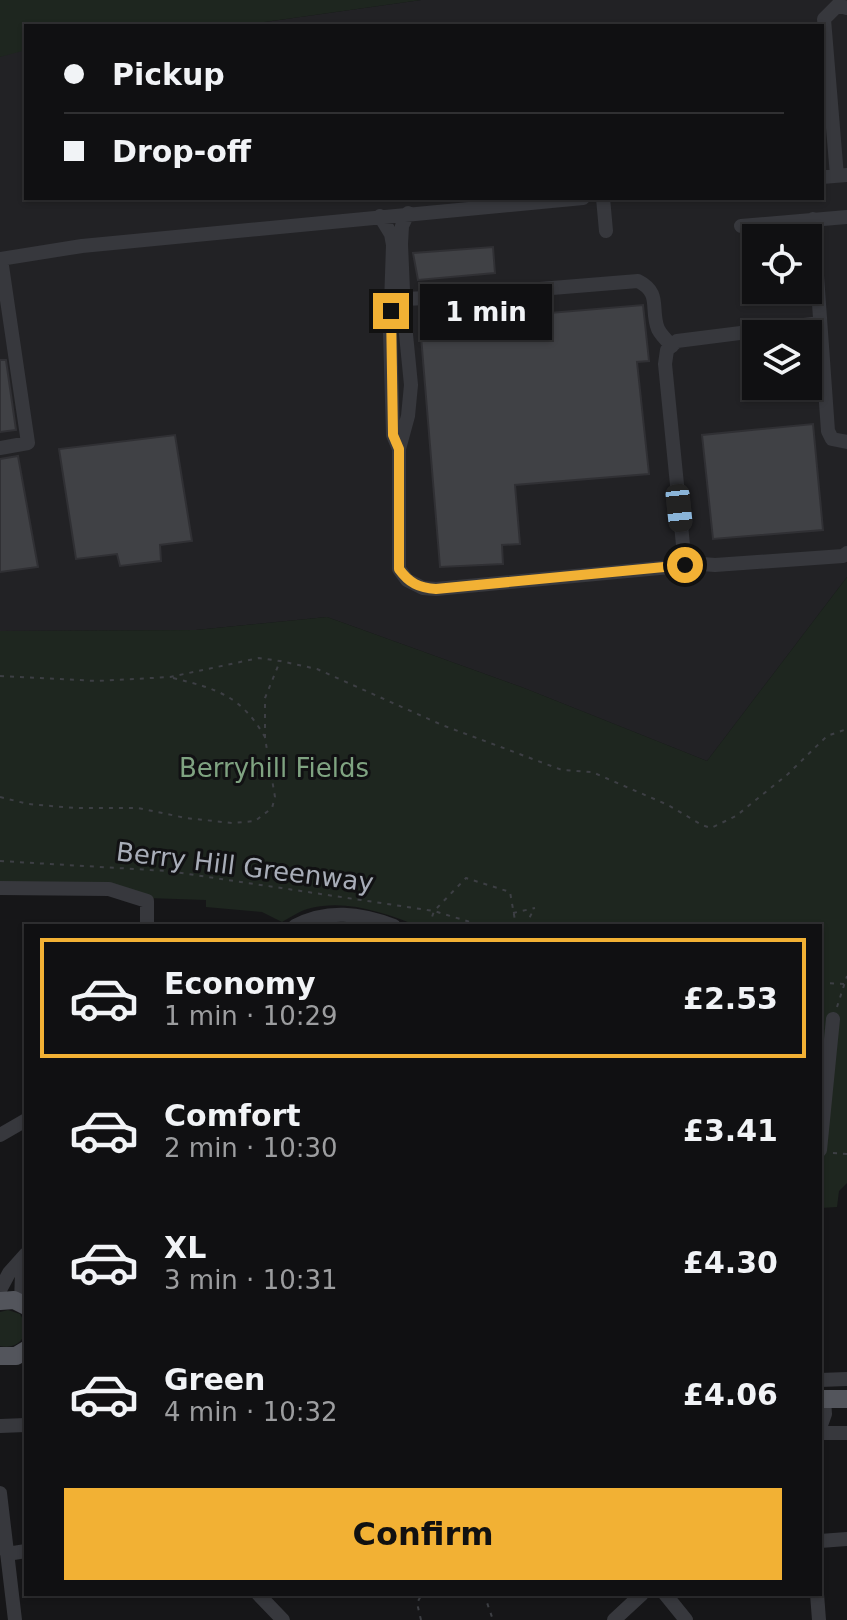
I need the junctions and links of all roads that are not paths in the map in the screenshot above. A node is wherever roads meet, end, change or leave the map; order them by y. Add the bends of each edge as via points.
1 (847, 8) edge
2 (835, 176) edge
3 (393, 200) edge
4 (561, 200) edge
5 (603, 200) edge
6 (394, 215) junction
7 (847, 217) edge
8 (813, 219) junction
9 (741, 226) dead end
10 (606, 231) dead end
11 (0, 259) edge
12 (404, 299) junction
13 (820, 320) edge
14 (742, 333) edge
15 (672, 346) junction
16 (822, 350) edge
17 (847, 442) edge
18 (0, 448) edge
19 (399, 449) junction
20 (847, 553) edge
21 (685, 565) junction
22 (0, 888) edge
23 (147, 922) edge
24 (300, 924) edge
25 (389, 924) edge
26 (833, 1019) road end
27 (825, 1054) edge
28 (822, 1118) edge
29 (24, 1121) edge
30 (0, 1135) edge
31 (24, 1259) edge
32 (24, 1264) edge
33 (0, 1290) edge
34 (0, 1301) edge
35 (24, 1304) edge
36 (847, 1379) edge
37 (822, 1380) edge
38 (822, 1399) edge
39 (847, 1399) edge
40 (822, 1424) edge
41 (24, 1425) edge
42 (0, 1426) edge
43 (822, 1431) edge
44 (847, 1433) edge
45 (0, 1493) edge
46 (847, 1539) edge
47 (822, 1541) edge
48 (4, 1544) edge
49 (24, 1550) edge
50 (260, 1596) edge
51 (640, 1596) edge
52 (667, 1596) edge
53 (817, 1596) edge
54 (15, 1620) edge
55 (283, 1620) edge
56 (614, 1620) edge
57 (686, 1620) edge
58 (819, 1620) edge

1 - 2 street via 838,5 824,19
3 - 6 street
4 - 6 street
5 - 10 street
6 - 11 street
6 - 12 street via 402,226
6 - 19 street via 390,333 393,435
7 - 8 street
8 - 9 street
8 - 13 street
11 - 18 street via 28,443
12 - 15 street via 638,281 653,292 658,329
12 - 19 street via 411,398
14 - 15 street
15 - 21 street via 665,364
16 - 17 street via 828,431 832,439
19 - 21 street via 399,569 423,588
20 - 21 street
22 - 23 street via 109,889 154,903
24 - 25 street via 326,914
26 - 27 street
27 - 28 street
29 - 30 street
31 - 33 street
32 - 35 street
34 - 35 main road
36 - 37 street
38 - 39 main road
38 - 40 street
41 - 42 street
43 - 44 street
45 - 48 street
46 - 47 street
48 - 49 street
48 - 54 street
50 - 55 street
51 - 56 street
52 - 57 street
53 - 58 street

